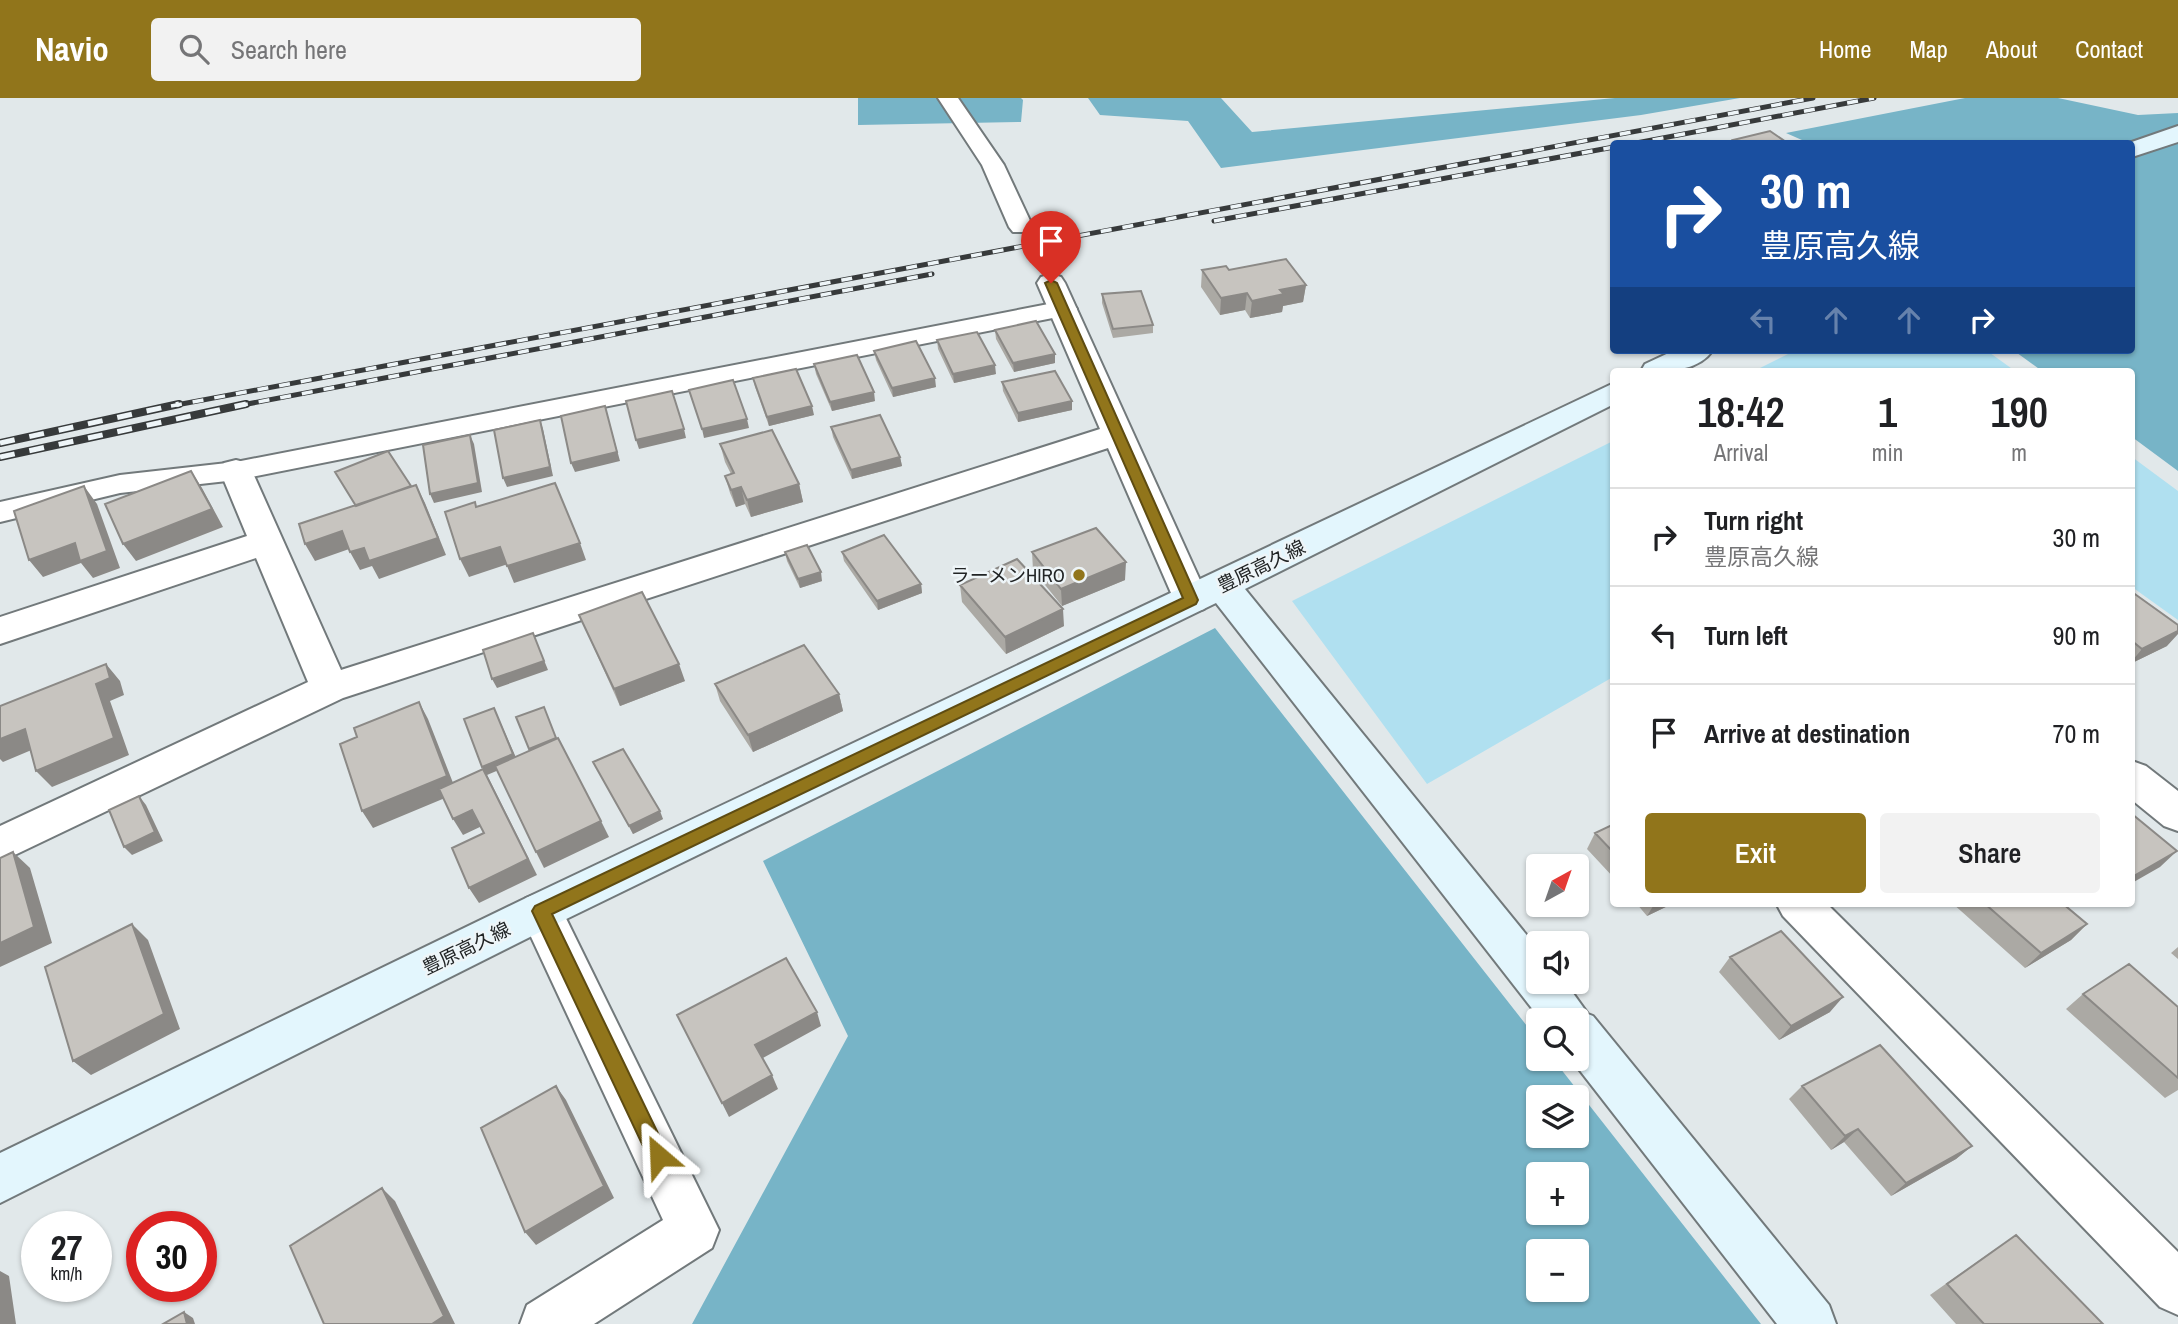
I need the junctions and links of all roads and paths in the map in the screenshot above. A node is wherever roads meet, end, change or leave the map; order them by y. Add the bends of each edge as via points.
1 (948, 98) edge
2 (2178, 133) edge
3 (2135, 149) edge
4 (1021, 227) dead end
5 (1057, 296) joint
6 (1690, 354) edge
7 (1662, 368) edge
8 (1610, 394) edge
9 (1118, 434) junction
10 (236, 471) junction
11 (0, 512) edge
12 (267, 542) junction
13 (1207, 592) junction
14 (0, 631) edge
15 (330, 688) junction
16 (2135, 779) edge
17 (2178, 814) edge
18 (0, 845) edge
19 (1802, 907) edge
20 (541, 911) junction
21 (1559, 1008) edge
22 (1589, 1046) edge
23 (0, 1178) edge
24 (2178, 1289) edge
25 (546, 1324) edge
26 (1810, 1324) edge

1 - 4 lane via 993,165
2 - 3 main road
5 - 9 street
5 - 10 lane
6 - 7 main road
8 - 13 main road, 豊原高久線
9 - 13 street
9 - 15 street
10 - 11 lane via 120,484
10 - 12 street
12 - 14 street
12 - 15 street
13 - 20 main road, 豊原高久線
13 - 21 main road
15 - 18 street
16 - 17 street
19 - 24 street
20 - 23 main road, 豊原高久線
20 - 25 street via 694,1230
22 - 26 main road

